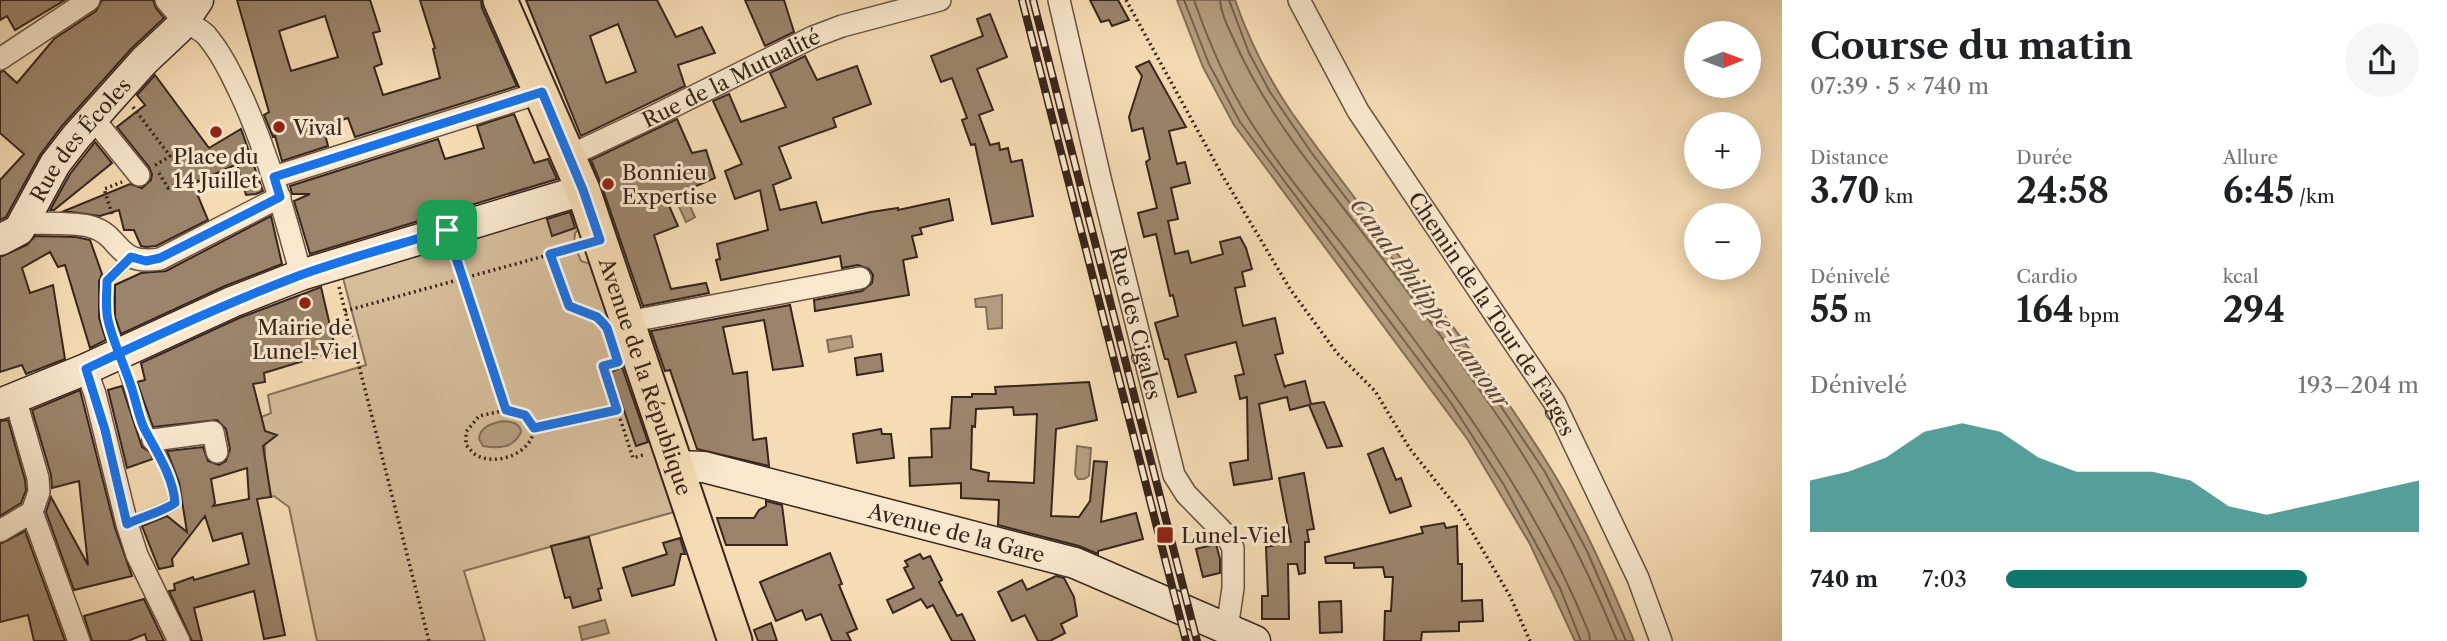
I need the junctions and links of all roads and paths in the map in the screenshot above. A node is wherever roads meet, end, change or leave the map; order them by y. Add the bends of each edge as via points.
1 (89, 0) edge
2 (500, 0) edge
3 (940, 0) edge
4 (1059, 0) edge
5 (1126, 0) edge
6 (1299, 0) edge
7 (183, 7) edge
8 (0, 59) edge
9 (542, 92) junction
10 (127, 99) dead end
11 (92, 117) junction
12 (170, 156) dead end
13 (569, 156) junction
14 (147, 170) joint
15 (199, 185) dead end
16 (277, 187) junction
17 (583, 190) junction
18 (24, 223) junction
19 (447, 230) junction
20 (0, 240) edge
21 (600, 240) junction
22 (550, 254) junction
23 (131, 257) junction
24 (333, 265) junction
25 (301, 275) junction
26 (463, 278) junction
27 (860, 278) dead end
28 (345, 311) junction
29 (615, 322) junction
30 (120, 353) junction
31 (618, 362) dead end
32 (86, 369) junction
33 (7, 401) edge
34 (506, 410) junction
35 (617, 410) junction
36 (534, 428) junction
37 (156, 448) junction
38 (217, 452) dead end
39 (665, 458) junction
40 (32, 512) junction
41 (127, 524) junction
42 (0, 531) edge
43 (1227, 629) junction
44 (79, 641) edge
45 (179, 641) edge
46 (429, 641) edge
47 (735, 641) edge
48 (1255, 641) edge
49 (1530, 641) edge
50 (1661, 641) edge

1 - 8 street
2 - 9 main road, Avenue de la République
3 - 13 street, Rue de la Mutualité via 813,37
4 - 43 street, Rue des Cigales via 1174,475 1233,548
5 - 49 path via 1290,289 1337,354 1375,391 1410,449 1459,510 1510,596
6 - 50 street, Chemin de la Tour de Farges via 1357,111 1554,402 1638,578
7 - 11 street, Rue des Écoles via 144,61
7 - 16 street via 222,57
9 - 13 main road, Avenue de la République
9 - 16 street
10 - 12 path
11 - 14 street
11 - 18 street, Rue des Écoles via 55,164
13 - 17 main road, Avenue de la République
14 - 15 path via 168,188 196,178
16 - 23 street via 160,258
16 - 25 street
17 - 19 street
17 - 21 main road, Avenue de la République
18 - 20 street
18 - 23 street via 92,227
19 - 24 street
19 - 26 path
21 - 22 path
21 - 29 main road, Avenue de la République
22 - 26 path
22 - 29 path via 569,306
23 - 30 lane via 107,281 107,318
24 - 25 street
24 - 28 path
25 - 30 street
26 - 28 path
26 - 34 path
27 - 29 street
28 - 46 path
29 - 39 main road, Avenue de la République
30 - 32 street
30 - 37 lane via 144,428
31 - 35 path via 603,366
32 - 33 street
32 - 41 street
33 - 40 street via 38,478
34 - 36 path via 525,415
34 - 36 path via 479,416 466,432 466,445 476,456 491,460 514,455 529,443
35 - 36 path
35 - 39 path via 633,458
37 - 38 street via 213,432
37 - 41 lane via 175,503
39 - 43 street, Avenue de la Gare via 1076,563
39 - 47 main road, Avenue de la République
40 - 42 street
40 - 44 street
41 - 45 street via 144,573
43 - 48 street, Avenue de la Gare

